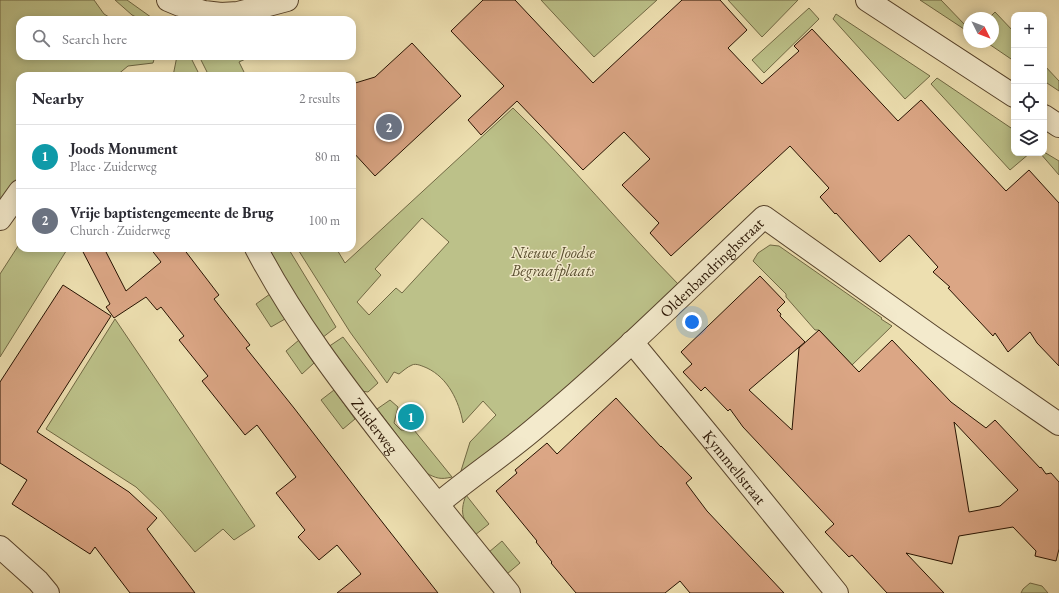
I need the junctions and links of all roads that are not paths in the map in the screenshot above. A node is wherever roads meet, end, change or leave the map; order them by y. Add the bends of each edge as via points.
1 (168, 0) edge
2 (287, 0) edge
3 (867, 0) edge
4 (1011, 94) edge
5 (1047, 118) edge
6 (1059, 126) edge
7 (16, 197) edge
8 (0, 219) edge
9 (258, 252) edge
10 (632, 342) junction
11 (1059, 424) edge
12 (438, 504) junction
13 (0, 547) edge
14 (48, 593) edge
15 (509, 593) edge
16 (837, 593) edge

1 - 2 street via 204,12 221,14 238,13
3 - 4 street
5 - 6 street
7 - 8 street
9 - 12 street, Zuiderweg via 328,363
10 - 11 street, Oldenbandringhstraat via 764,216
10 - 12 street, Oldenbandringhstraat via 532,431
10 - 16 street, Kymmellstraat
12 - 15 street, Zuiderweg
13 - 14 street

